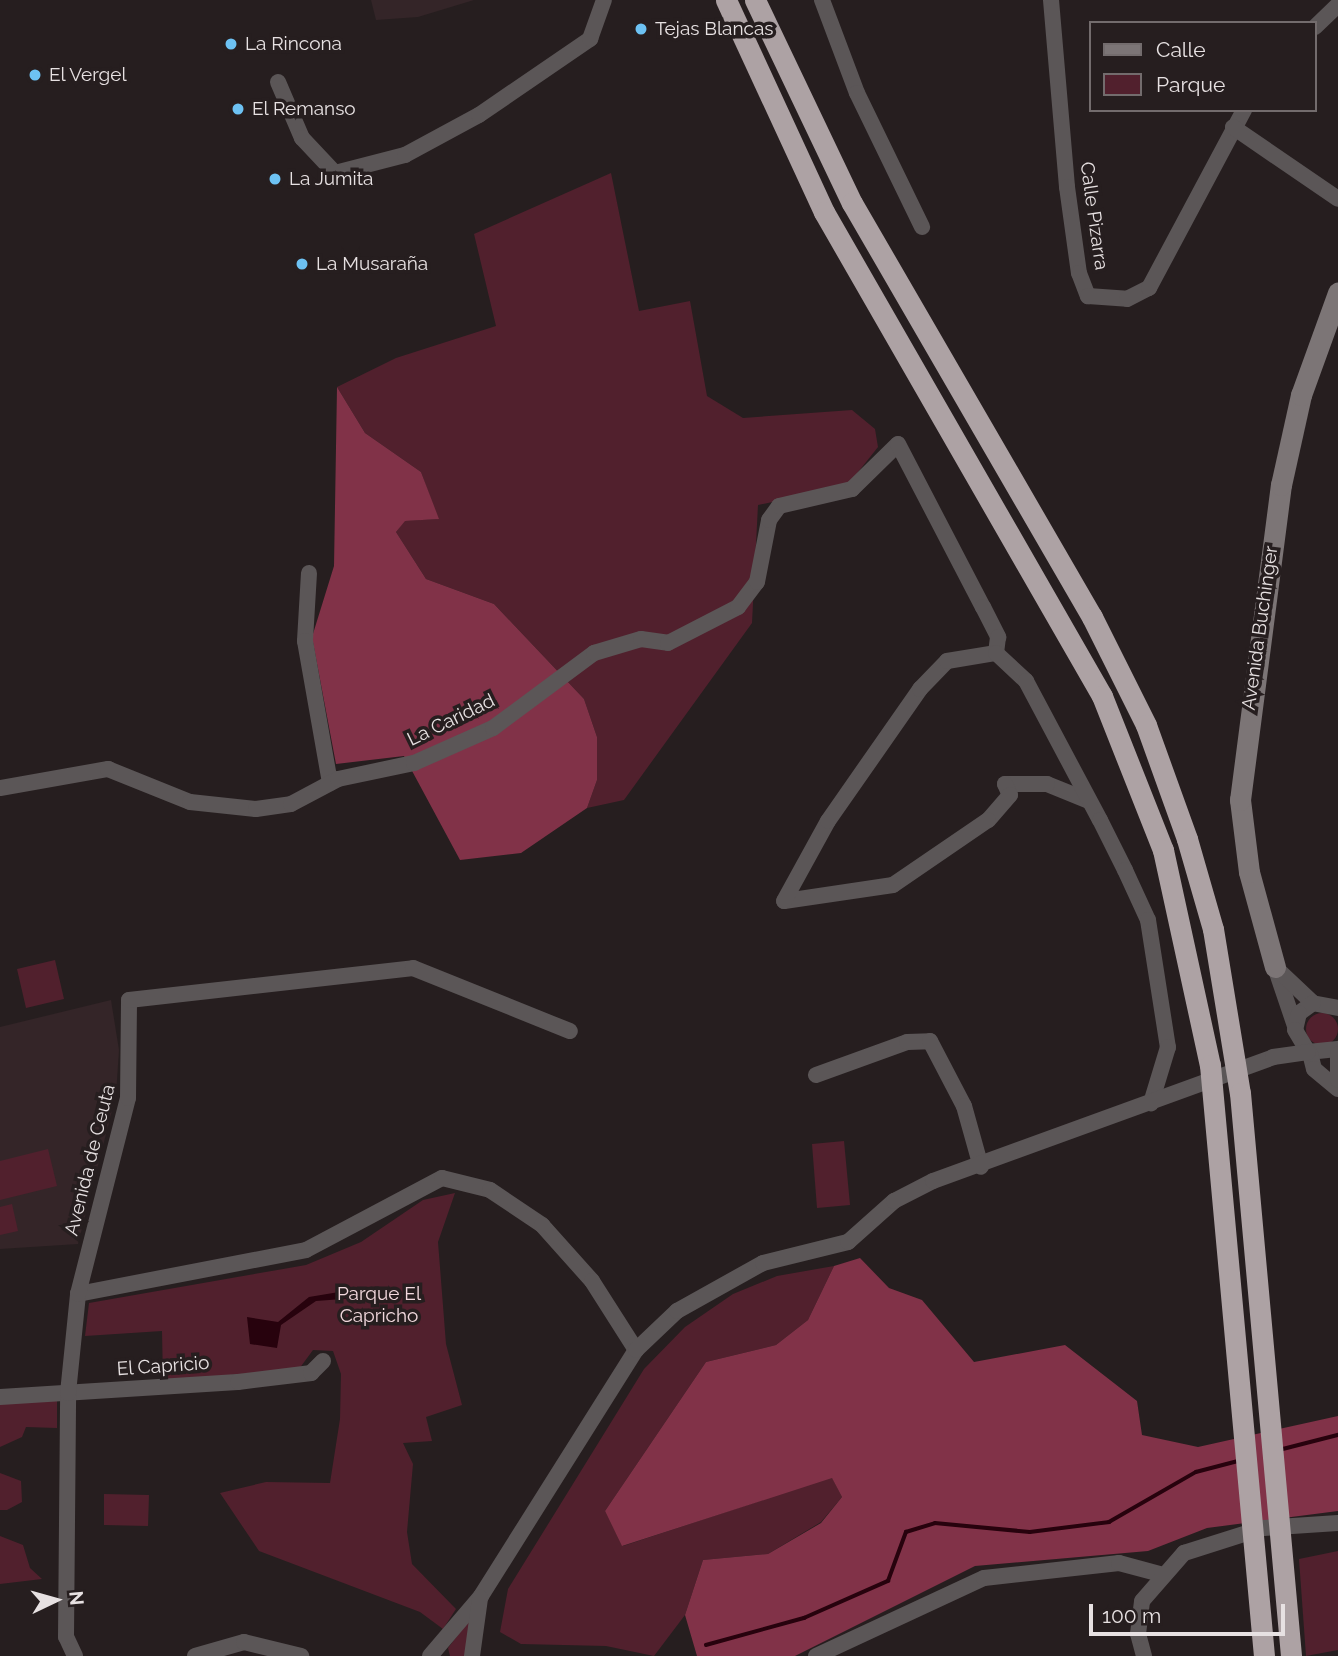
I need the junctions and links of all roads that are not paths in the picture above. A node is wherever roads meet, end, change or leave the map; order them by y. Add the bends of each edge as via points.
1 (604, 0) edge
2 (726, 0) edge
3 (755, 0) edge
4 (822, 0) edge
5 (1051, 0) edge
6 (1338, 5) edge
7 (1317, 25) edge
8 (278, 82) dead end
9 (1243, 112) edge
10 (1233, 127) junction
11 (1338, 199) edge
12 (922, 227) dead end
13 (1338, 293) edge
14 (309, 573) dead end
15 (996, 653) junction
16 (330, 783) junction
17 (0, 788) edge
18 (1089, 801) junction
19 (799, 875) junction
20 (819, 898) junction
21 (1275, 967) junction
22 (1313, 1003) junction
23 (1338, 1008) edge
24 (1295, 1028) junction
25 (570, 1031) dead end
26 (1338, 1051) edge
27 (1309, 1052) junction
28 (1273, 1057) junction
29 (816, 1074) dead end
30 (1338, 1080) edge
31 (1338, 1088) edge
32 (1151, 1103) junction
33 (981, 1167) junction
34 (78, 1294) junction
35 (636, 1350) junction
36 (323, 1361) dead end
37 (68, 1393) junction
38 (0, 1397) edge
39 (1338, 1523) edge
40 (1160, 1574) junction
41 (481, 1596) junction
42 (75, 1656) edge
43 (195, 1656) edge
44 (301, 1656) edge
45 (430, 1656) edge
46 (472, 1656) edge
47 (817, 1656) edge
48 (1144, 1656) edge
49 (1264, 1656) edge
50 (1290, 1656) edge

1 - 8 street via 590,38 479,115 405,155 335,173 302,138
2 - 49 highway via 824,212 1050,596 1139,778 1176,892 1199,999 1233,1303
3 - 50 highway via 852,203 1092,617 1146,725 1202,885 1226,995
4 - 12 street via 856,93
5 - 10 street, Calle Pizarra via 1067,187 1088,296 1127,299 1149,288
6 - 7 street
9 - 10 street, Calle Pizarra
10 - 11 street
13 - 21 street, Avenida Buchinger via 1301,395 1281,485 1240,800 1249,872
14 - 16 street via 305,641
15 - 16 street, La Caridad via 998,637 898,444 852,489 779,506 769,520 757,582 738,607 668,643 641,639 594,653 493,728 414,763
15 - 18 street via 1026,681
15 - 19 street via 947,660 920,689 828,821
16 - 17 street, La Caridad via 291,804 256,809 190,802 108,769
18 - 20 street via 1046,784 1005,784 1010,795 988,820 893,885
18 - 32 street via 1152,939 1168,1047
19 - 20 street
19 - 20 street via 785,901
21 - 22 street
21 - 24 street, Avenida Buchinger
22 - 23 street
22 - 24 street
24 - 27 street, Avenida Buchinger
24 - 28 street
25 - 34 street, Avenida de Ceuta via 413,968 131,998 128,1098
26 - 27 street
26 - 30 street
27 - 28 street
27 - 31 street, Avenida Buchinger via 1314,1069
28 - 32 street
29 - 33 street via 907,1042 930,1041 964,1105
32 - 33 street
33 - 35 street via 894,1201 839,1246 764,1263 722,1282
34 - 35 street via 306,1250 442,1178 490,1191 542,1225 592,1281
34 - 37 street, Avenida de Ceuta
35 - 41 street
36 - 37 street, El Capricio via 311,1373
37 - 38 street, El Capricio
37 - 42 street, Avenida de Ceuta via 66,1637
39 - 40 street via 1227,1536 1184,1553
40 - 47 street via 1119,1563 984,1578
40 - 48 street via 1138,1618
41 - 45 street
41 - 46 street
43 - 44 street via 244,1642

